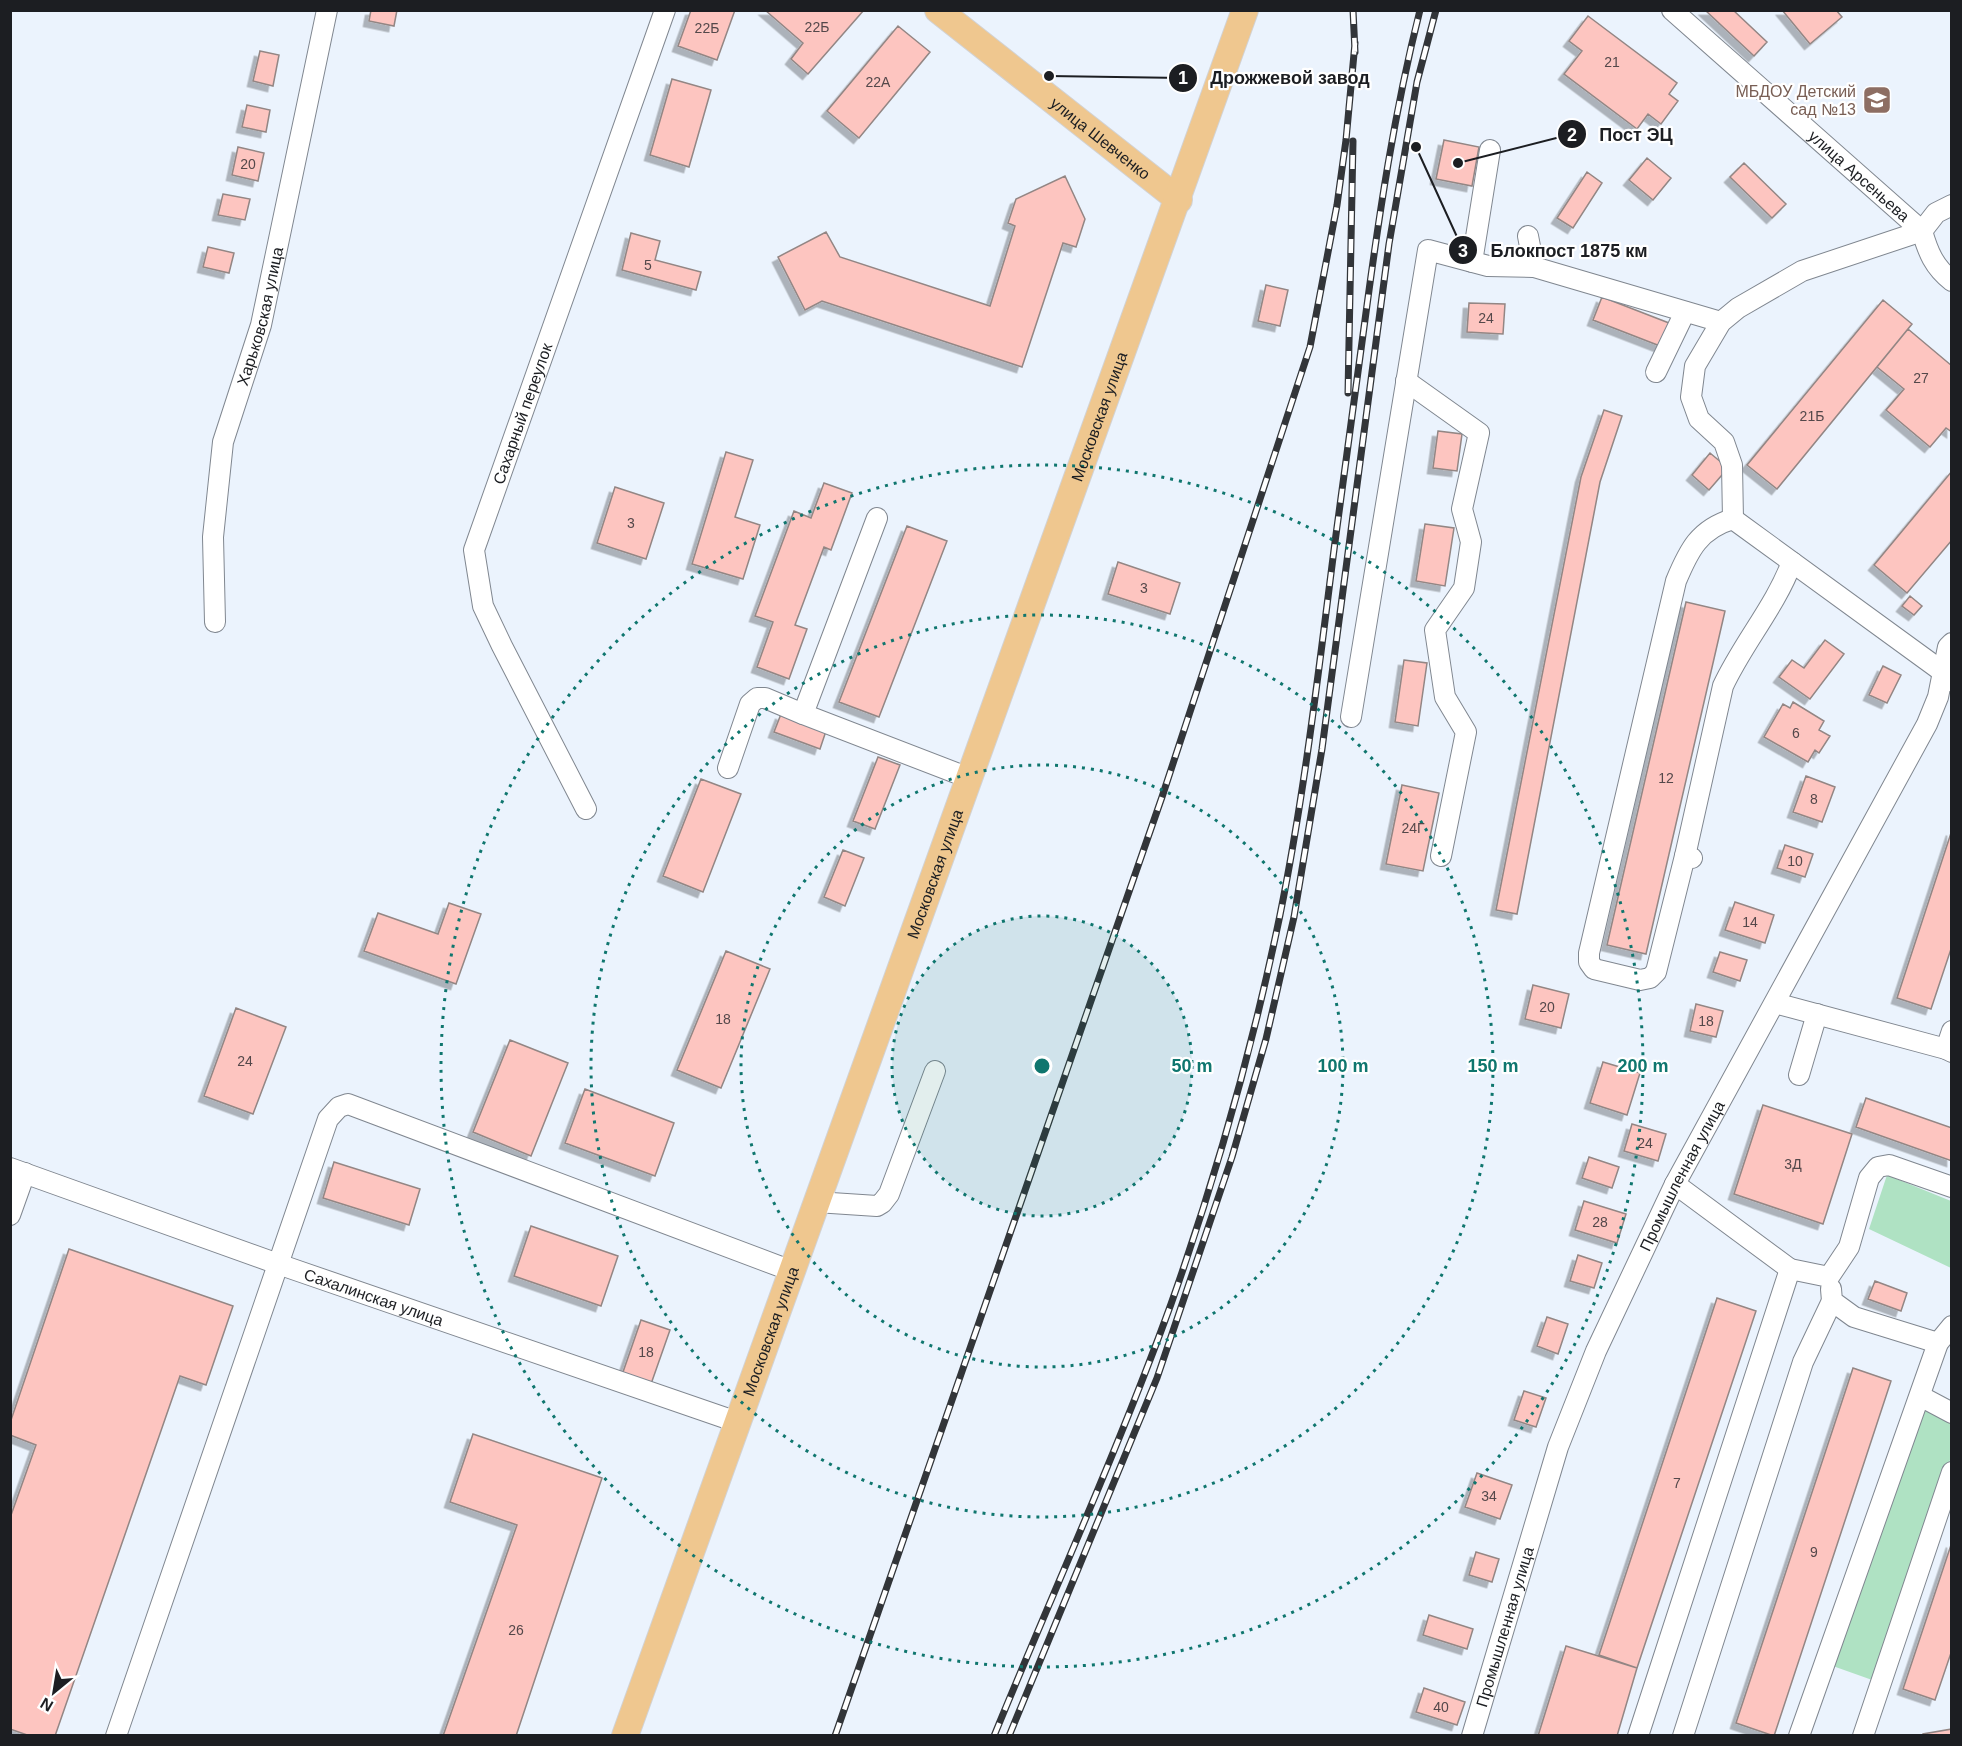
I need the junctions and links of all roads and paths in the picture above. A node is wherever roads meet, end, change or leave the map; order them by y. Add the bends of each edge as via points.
1 (327, 10) edge
2 (665, 10) edge
3 (938, 10) edge
4 (1245, 10) edge
5 (1672, 10) edge
6 (1490, 150) dead end
7 (1179, 200) junction
8 (1952, 205) edge
9 (1922, 231) junction
10 (1528, 236) dead end
11 (1472, 262) junction
12 (1534, 267) junction
13 (1952, 281) edge
14 (1685, 312) junction
15 (1721, 322) junction
16 (1656, 372) dead end
17 (1406, 381) junction
18 (878, 518) dead end
19 (1733, 519) junction
20 (1792, 562) junction
21 (215, 622) dead end
22 (1952, 643) edge
23 (1947, 678) edge
24 (803, 714) junction
25 (1351, 717) dead end
26 (728, 768) dead end
27 (969, 778) junction
28 (586, 808) dead end
29 (1441, 856) dead end
30 (1775, 1003) junction
31 (1817, 1014) junction
32 (1950, 1044) edge
33 (935, 1071) dead end
34 (1799, 1075) dead end
35 (18, 1170) edge
36 (1675, 1184) junction
37 (1952, 1187) edge
38 (816, 1202) junction
39 (10, 1215) edge
40 (278, 1264) junction
41 (1790, 1269) junction
42 (792, 1270) junction
43 (1829, 1277) junction
44 (1832, 1301) junction
45 (1952, 1326) edge
46 (1938, 1343) junction
47 (1920, 1396) junction
48 (1952, 1413) edge
49 (737, 1422) junction
50 (1952, 1472) edge
51 (116, 1736) edge
52 (625, 1736) edge
53 (1472, 1736) edge
54 (1638, 1736) edge
55 (1683, 1736) edge
56 (1799, 1736) edge
57 (1863, 1736) edge

1 - 21 street, Харьковская улица via 261,326 223,442 213,537
2 - 28 street, Сахарный переулок via 474,550 483,606
3 - 7 main road, улица Шевченко
4 - 7 main road, Московская улица
5 - 9 street, улица Арсеньева
6 - 11 street
7 - 27 main road, Московская улица
8 - 9 street via 1936,213
9 - 13 street, улица Арсеньева via 1938,269
9 - 15 street via 1802,271
10 - 12 street
11 - 12 street via 1488,267
11 - 17 street via 1428,250
12 - 14 street
14 - 15 street
14 - 16 street
15 - 19 street via 1695,366 1691,397 1699,419 1724,442 1732,465
17 - 25 street
17 - 29 street via 1479,433 1462,509 1471,542 1464,588 1435,630 1445,697 1466,732
18 - 24 street
19 - 20 street
19 - 20 street via 1716,524 1699,538 1676,581 1589,953 1594,969 1640,980 1656,972 1688,857 1723,686 1767,614
20 - 23 street
22 - 23 street, Промышленная улица via 1948,647
23 - 30 street, Промышленная улица via 1927,724
24 - 26 street via 757,698 750,704
24 - 27 street
27 - 38 main road, Московская улица
30 - 31 street
30 - 36 street, Промышленная улица
31 - 32 street
31 - 34 street
33 - 38 street via 889,1194 882,1203 877,1206
35 - 39 street
35 - 40 street, Сахалинская улица
36 - 41 street
36 - 53 street, Промышленная улица via 1596,1351 1558,1447
37 - 43 street via 1889,1165 1878,1167 1869,1178 1849,1247
38 - 42 main road, Московская улица
40 - 42 street via 327,1119 348,1104
40 - 49 street, Сахалинская улица
40 - 51 street
41 - 43 street
41 - 54 street
42 - 49 main road, Московская улица
43 - 44 street
44 - 46 street via 1854,1317
44 - 55 street via 1803,1362
45 - 46 street
46 - 47 street
47 - 48 street
47 - 56 street
49 - 52 main road, Московская улица
50 - 57 street

